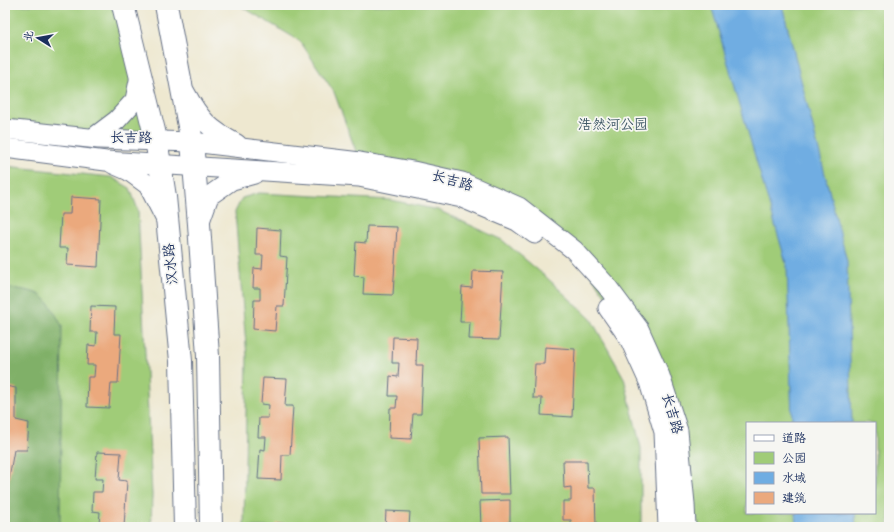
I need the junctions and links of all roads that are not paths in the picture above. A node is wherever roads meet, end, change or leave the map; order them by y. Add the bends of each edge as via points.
1 (166, 5) edge
2 (124, 8) edge
3 (140, 74) junction
4 (181, 84) junction
5 (5, 129) edge
6 (94, 138) junction
7 (156, 140) junction
8 (192, 142) junction
9 (5, 148) edge
10 (245, 148) junction
11 (106, 161) junction
12 (160, 163) junction
13 (194, 166) junction
14 (265, 172) junction
15 (168, 223) junction
16 (199, 224) junction
17 (185, 527) edge
18 (211, 527) edge
19 (668, 527) edge
20 (686, 527) edge

1 - 4 main road, 汉水路
2 - 3 main road, 汉水路
3 - 6 street via 135,100 117,120
3 - 7 main road, 汉水路
4 - 8 main road, 汉水路
4 - 10 street via 195,111 214,132
5 - 6 street, 长吉路
6 - 7 street, 长吉路
7 - 8 street, 长吉路
7 - 12 main road, 汉水路
8 - 10 street, 长吉路
8 - 13 main road, 汉水路
9 - 11 street, 长吉路
10 - 20 street, 长吉路 via 360,162 462,182 519,207 574,250 606,285 639,329 660,376 678,430
11 - 12 street, 长吉路
11 - 15 street via 129,171 148,185
12 - 13 street, 长吉路
12 - 15 main road, 汉水路
13 - 14 street, 长吉路
13 - 16 main road, 汉水路
14 - 16 street via 232,180 209,196
14 - 19 street, 长吉路 via 360,177 462,198 517,221 561,252 595,290 629,338 649,382 664,432
15 - 17 main road, 汉水路 via 182,361
16 - 18 main road, 汉水路 via 208,356

